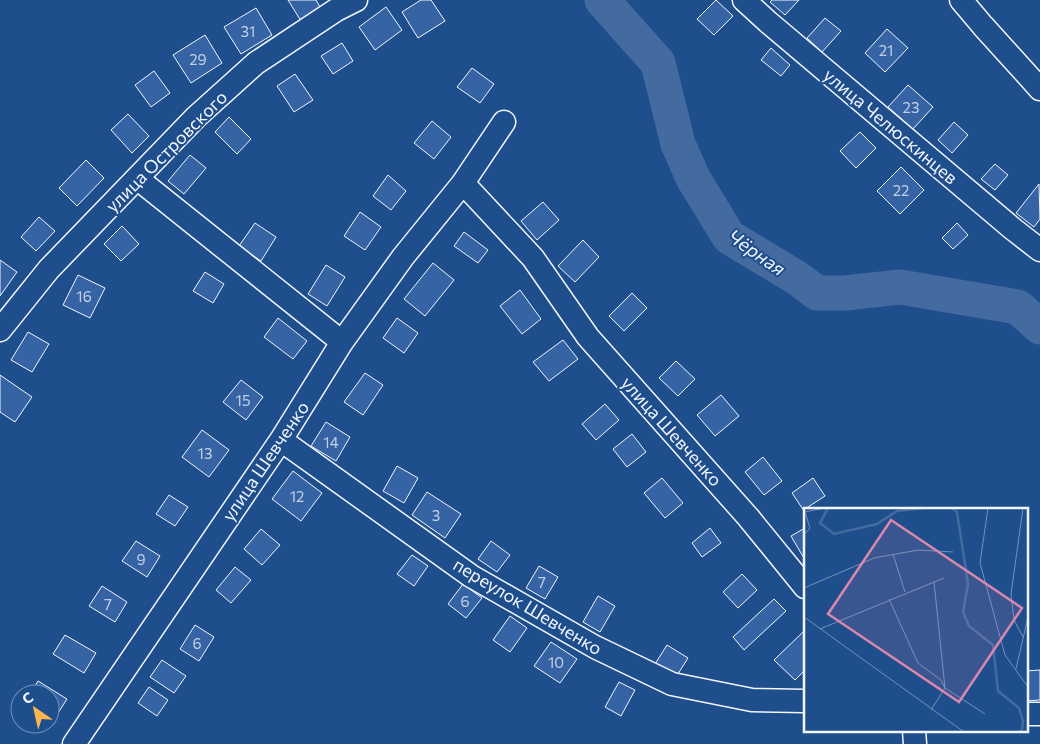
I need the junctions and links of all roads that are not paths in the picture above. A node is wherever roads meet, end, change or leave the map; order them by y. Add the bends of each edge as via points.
1 (356, 0) edge
2 (744, 0) edge
3 (961, 0) edge
4 (1040, 89) edge
5 (504, 122) dead end
6 (138, 178) junction
7 (463, 183) junction
8 (1040, 250) edge
9 (0, 330) edge
10 (342, 342) junction
11 (281, 440) junction
12 (804, 586) edge
13 (804, 701) edge
14 (74, 744) edge

1 - 6 street, улица Островского via 256,63
2 - 8 street, улица Челюскинцев
3 - 4 street
5 - 7 street, улица Шевченко
6 - 9 street, улица Островского via 49,269
6 - 10 street
7 - 10 street, улица Шевченко via 403,257
7 - 12 street, улица Шевченко via 533,258 588,337 748,516
10 - 11 street, улица Шевченко
11 - 13 street, переулок Шевченко via 470,576 594,647 672,684 752,700
11 - 14 street, улица Шевченко

